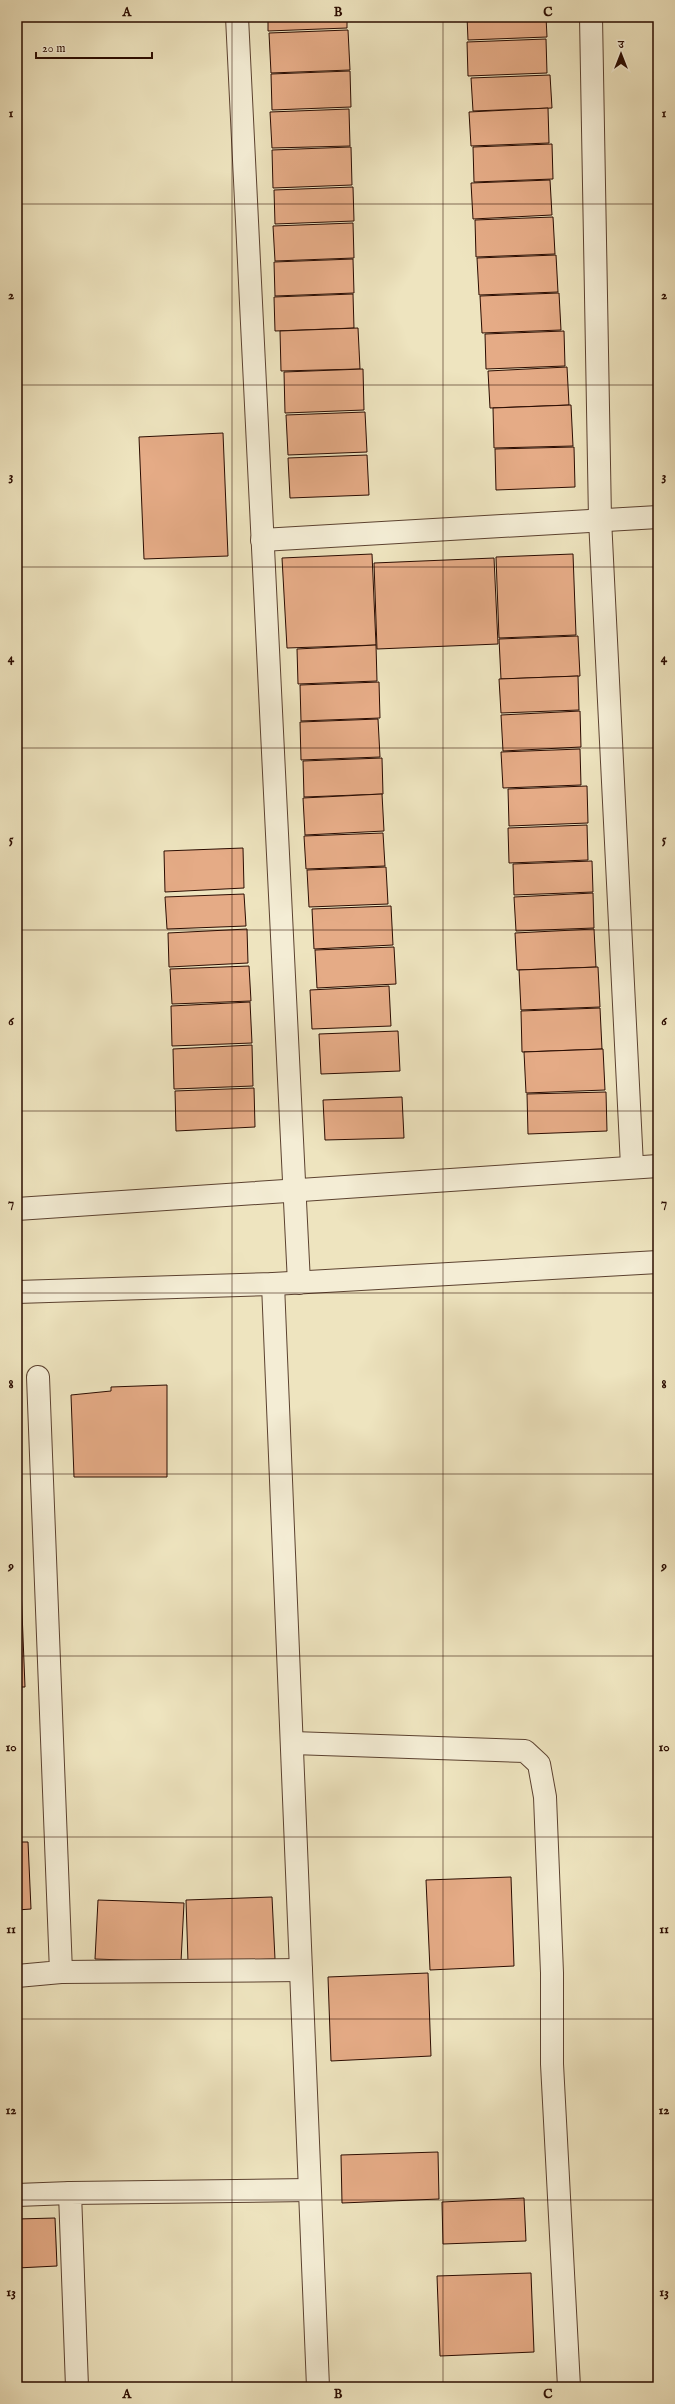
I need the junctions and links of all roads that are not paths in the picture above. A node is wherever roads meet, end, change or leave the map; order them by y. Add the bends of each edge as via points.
1 (237, 17) edge
2 (591, 17) edge
3 (658, 517) edge
4 (600, 519) junction
5 (262, 540) junction
6 (632, 1166) junction
7 (658, 1166) edge
8 (296, 1189) junction
9 (17, 1209) edge
10 (658, 1262) edge
11 (299, 1283) junction
12 (274, 1284) junction
13 (17, 1292) edge
14 (38, 1377) dead end
15 (292, 1743) junction
16 (301, 1970) junction
17 (61, 1972) junction
18 (17, 1976) edge
19 (309, 2190) junction
20 (70, 2192) junction
21 (17, 2195) edge
22 (78, 2387) edge
23 (318, 2387) edge
24 (569, 2387) edge

1 - 5 street
2 - 4 street
3 - 4 street
4 - 5 street
4 - 6 street
5 - 8 street
6 - 7 street
6 - 8 street
8 - 9 street
8 - 11 street
10 - 11 street
11 - 12 street
12 - 13 street
12 - 15 street
14 - 17 street
15 - 16 street
15 - 24 street via 526,1751 539,1764 545,1797 552,1973 552,2064
16 - 17 street
16 - 19 street
17 - 18 street
19 - 20 street
19 - 23 street
20 - 21 street
20 - 22 street

